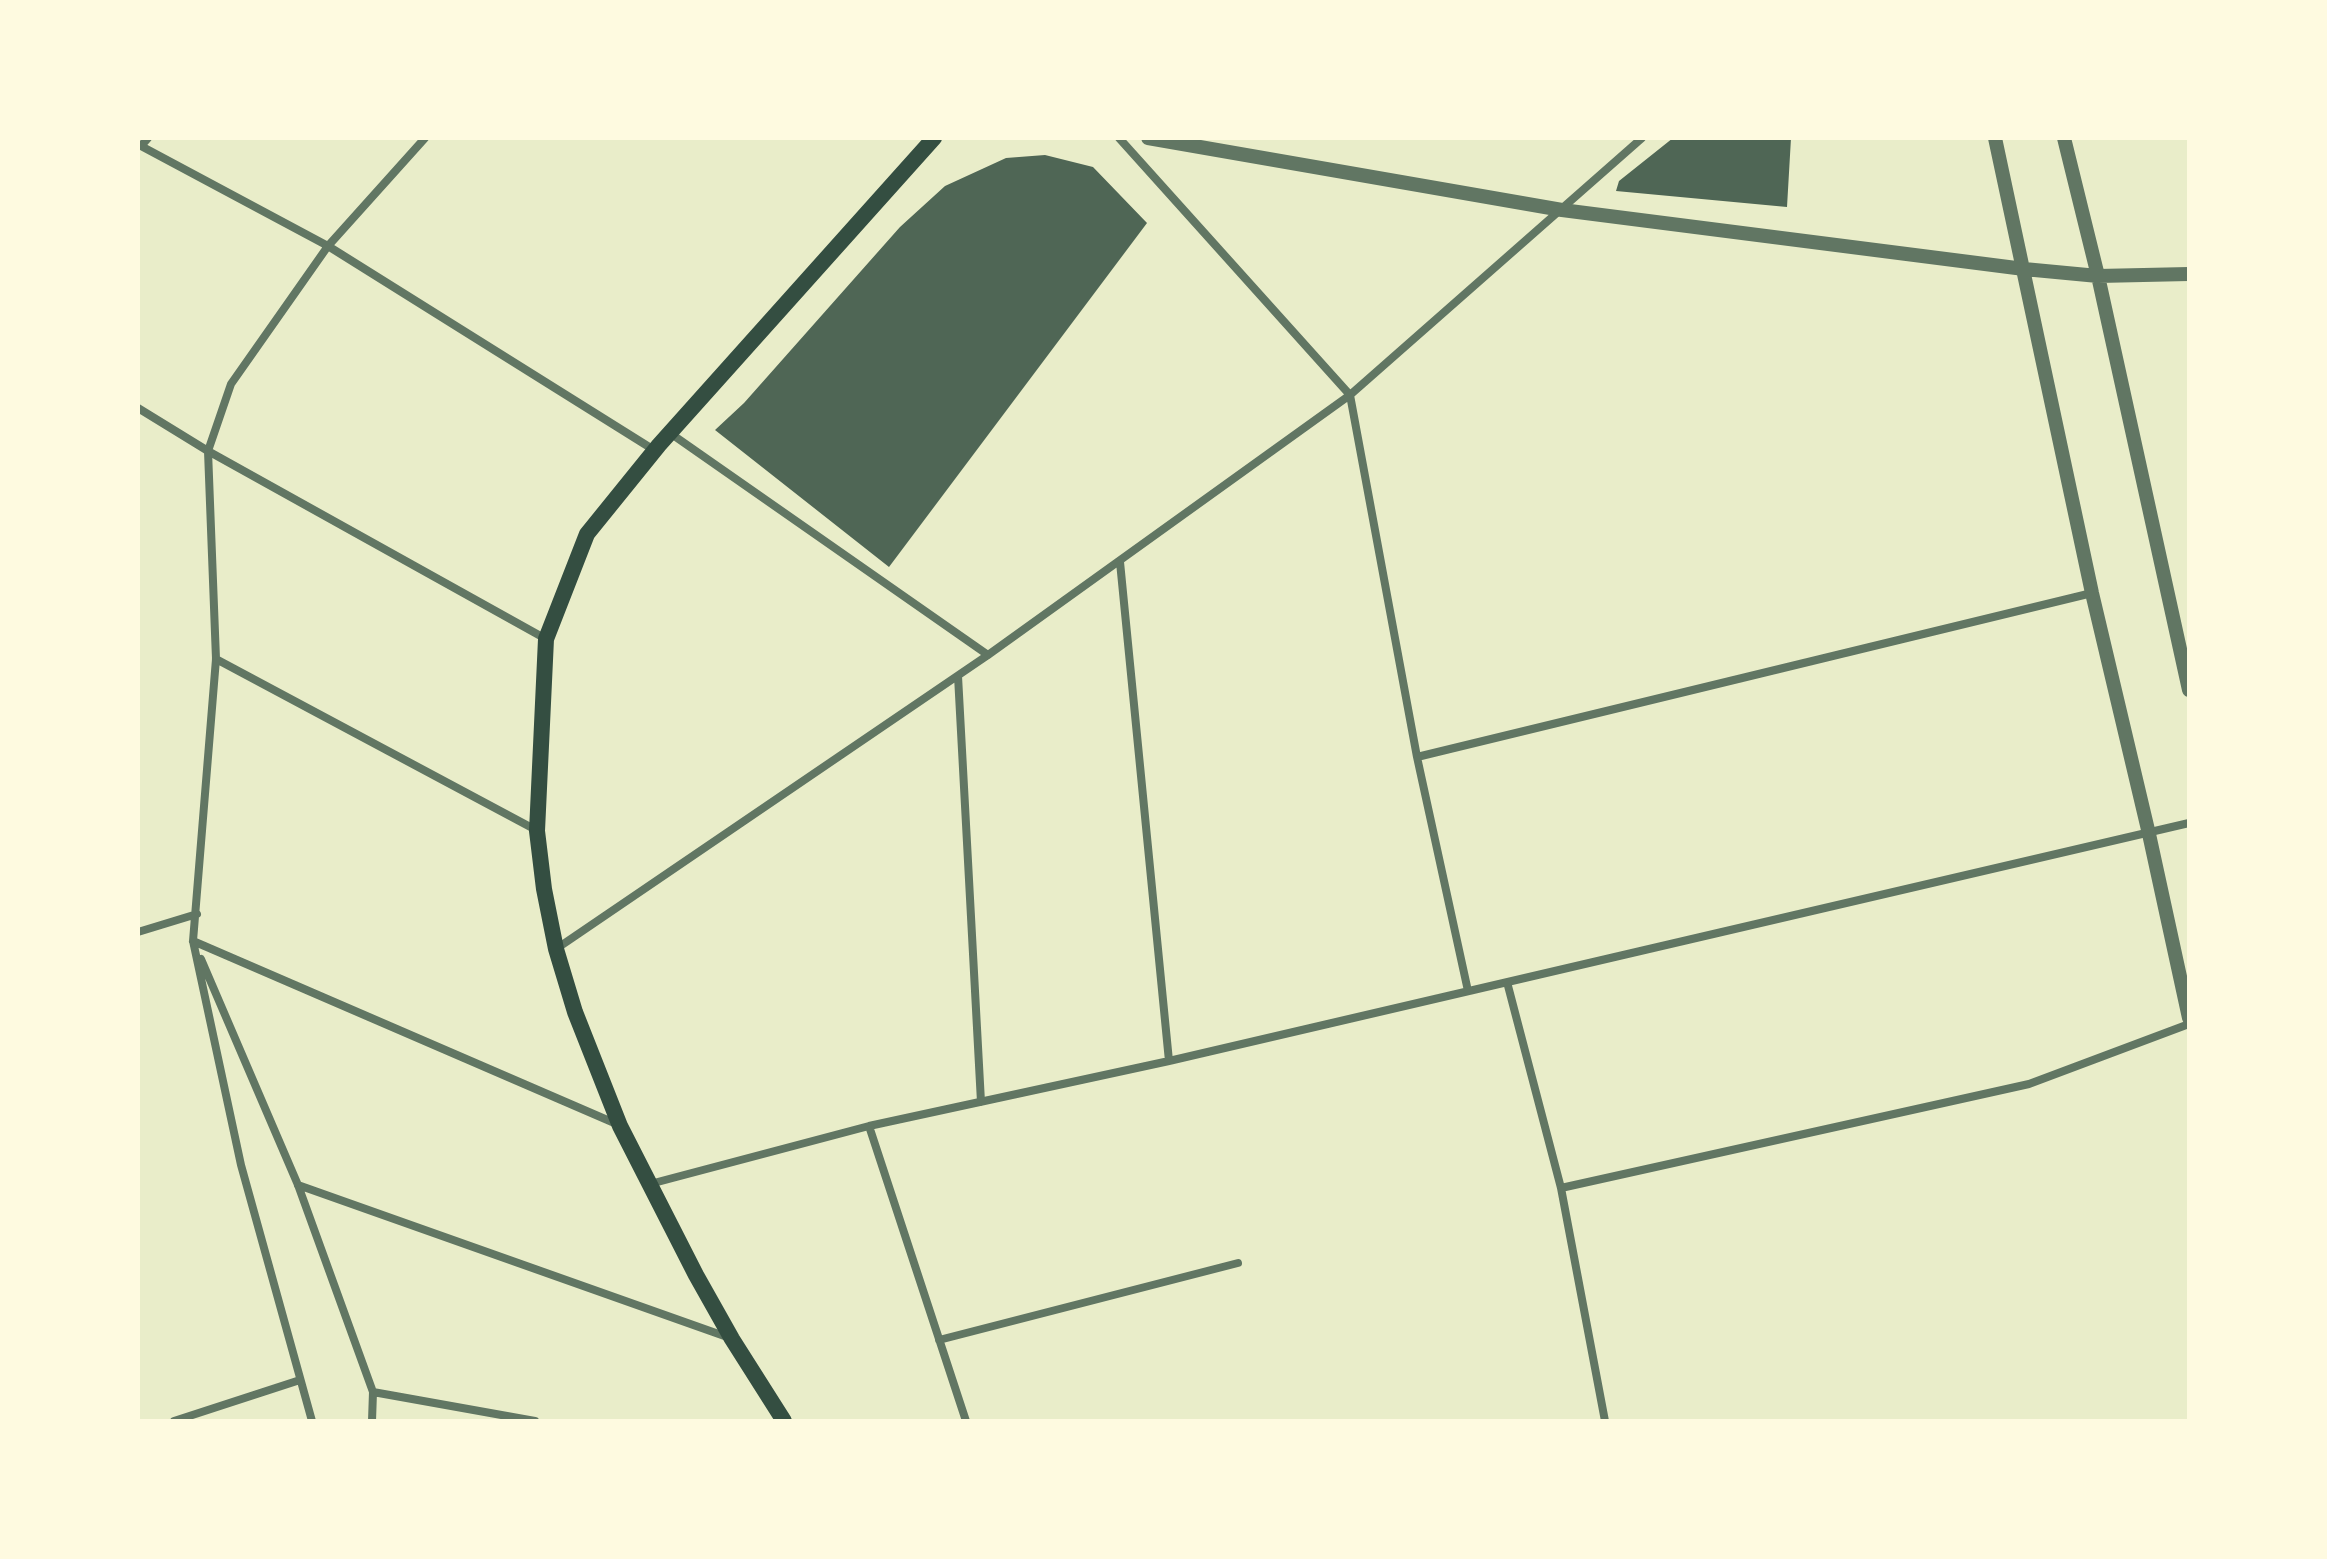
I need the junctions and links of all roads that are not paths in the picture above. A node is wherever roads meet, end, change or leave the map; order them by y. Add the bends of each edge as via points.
1 (148, 138) edge
2 (425, 138) edge
3 (934, 138) edge
4 (1119, 138) edge
5 (1148, 138) edge
6 (1627, 138) edge
7 (1642, 138) edge
8 (1995, 138) edge
9 (2064, 138) edge
10 (1631, 148) junction
11 (1562, 210) junction
12 (328, 246) junction
13 (2024, 269) junction
14 (2189, 274) edge
15 (2098, 276) junction
16 (1350, 395) junction
17 (138, 408) edge
18 (670, 433) junction
19 (208, 451) junction
20 (655, 451) junction
21 (1120, 562) junction
22 (2092, 593) junction
23 (546, 639) junction
24 (988, 655) junction
25 (216, 659) junction
26 (958, 676) junction
27 (2189, 690) edge
28 (1417, 757) junction
29 (2189, 823) edge
30 (537, 831) junction
31 (2149, 834) junction
32 (197, 914) junction
33 (138, 932) edge
34 (193, 941) junction
35 (556, 949) junction
36 (1507, 982) junction
37 (1468, 991) junction
38 (2189, 1018) edge
39 (2189, 1024) edge
40 (1169, 1061) junction
41 (981, 1102) junction
42 (620, 1126) junction
43 (869, 1126) junction
44 (650, 1184) junction
45 (298, 1185) junction
46 (1561, 1188) junction
47 (1238, 1263) dead end
48 (732, 1339) junction
49 (939, 1340) junction
50 (300, 1380) junction
51 (373, 1392) junction
52 (174, 1421) edge
53 (312, 1421) edge
54 (372, 1421) edge
55 (535, 1421) edge
56 (784, 1421) edge
57 (966, 1421) edge
58 (1605, 1421) edge

1 - 12 street via 141,146
2 - 12 street
3 - 18 main road
4 - 16 street
5 - 11 street
6 - 10 street
7 - 10 street
8 - 13 street
9 - 15 street
10 - 11 street
11 - 13 street
11 - 16 street
12 - 19 street via 231,384
12 - 20 street
13 - 15 street
13 - 22 street
14 - 15 street
15 - 27 street
16 - 21 street
16 - 28 street
17 - 19 street
18 - 20 main road
18 - 24 street
19 - 23 street
19 - 25 street
20 - 23 main road via 587,534
21 - 24 street
21 - 40 street
22 - 28 street
22 - 31 street
23 - 30 main road
24 - 26 street
25 - 30 street
25 - 32 street
26 - 35 street
26 - 41 street
28 - 37 street
29 - 31 street
30 - 35 main road
31 - 36 street
31 - 38 street
32 - 33 street
32 - 34 street
34 - 42 street
34 - 45 street
34 - 50 street via 241,1165
35 - 42 main road
36 - 37 street
36 - 46 street
37 - 40 street
39 - 46 street via 2029,1084
40 - 41 street
41 - 43 street
42 - 44 main road
43 - 44 street
43 - 49 street
44 - 48 main road
45 - 48 street
45 - 51 street
46 - 58 street
47 - 49 street
48 - 56 main road
49 - 57 street
50 - 52 street
50 - 53 street
51 - 54 street
51 - 55 street

